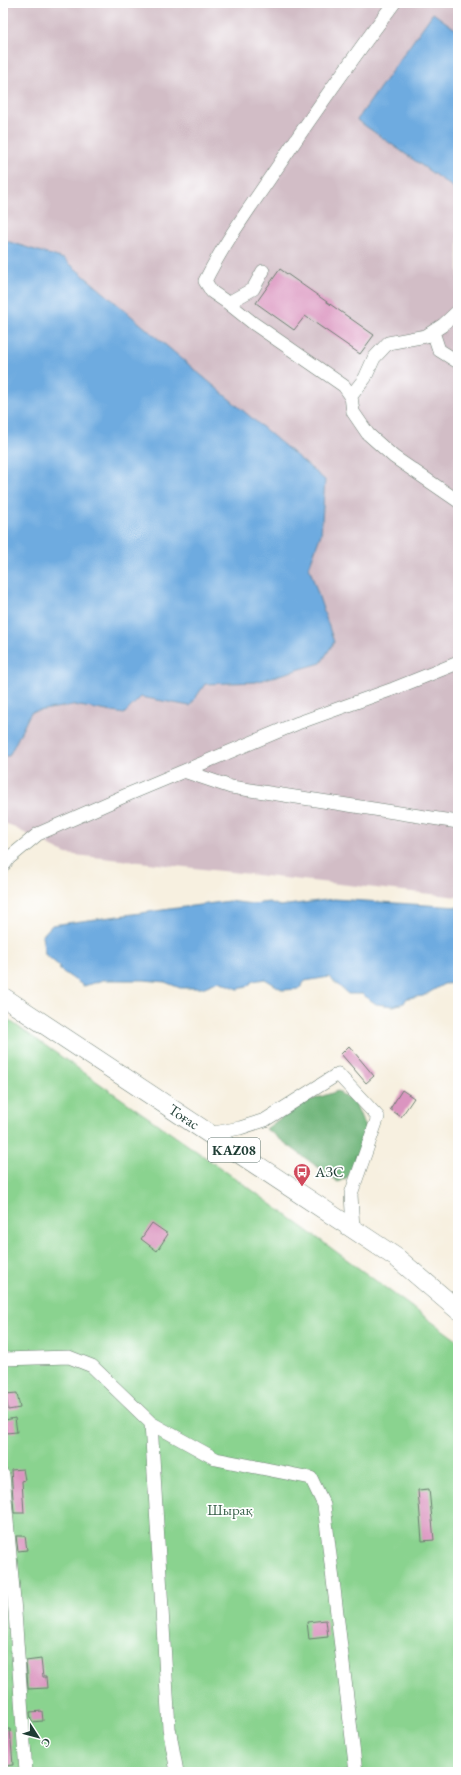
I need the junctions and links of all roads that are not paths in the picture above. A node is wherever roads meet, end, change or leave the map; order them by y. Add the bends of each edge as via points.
1 (394, 3) edge
2 (263, 271) dead end
3 (228, 302) junction
4 (458, 311) edge
5 (433, 332) junction
6 (458, 362) edge
7 (351, 396) junction
8 (458, 501) edge
9 (458, 663) edge
10 (184, 771) junction
11 (458, 822) edge
12 (3, 866) edge
13 (3, 997) edge
14 (210, 1134) junction
15 (353, 1229) junction
16 (458, 1310) edge
17 (3, 1359) edge
18 (151, 1423) junction
19 (3, 1475) edge
20 (26, 1772) edge
21 (177, 1772) edge
22 (356, 1772) edge

1 - 3 street via 344,71 218,255 206,281 212,292
2 - 3 street via 253,289
3 - 7 street via 253,323 344,386
4 - 5 street
5 - 6 street via 439,350
5 - 7 street via 426,336 388,343 374,358 365,378
7 - 8 street via 353,412 368,434 394,457
9 - 10 street via 298,723
10 - 11 street via 231,787
10 - 12 street via 38,834
13 - 14 highway, Тоғас / KAZ08
14 - 15 highway, Тоғас / KAZ08
14 - 15 street via 265,1120 338,1074 378,1117 351,1194
15 - 16 highway, Тоғас / KAZ08 via 397,1258
17 - 18 street via 69,1356 92,1366
18 - 21 street via 169,1728
18 - 22 street via 216,1459 311,1478 324,1506
19 - 20 street

